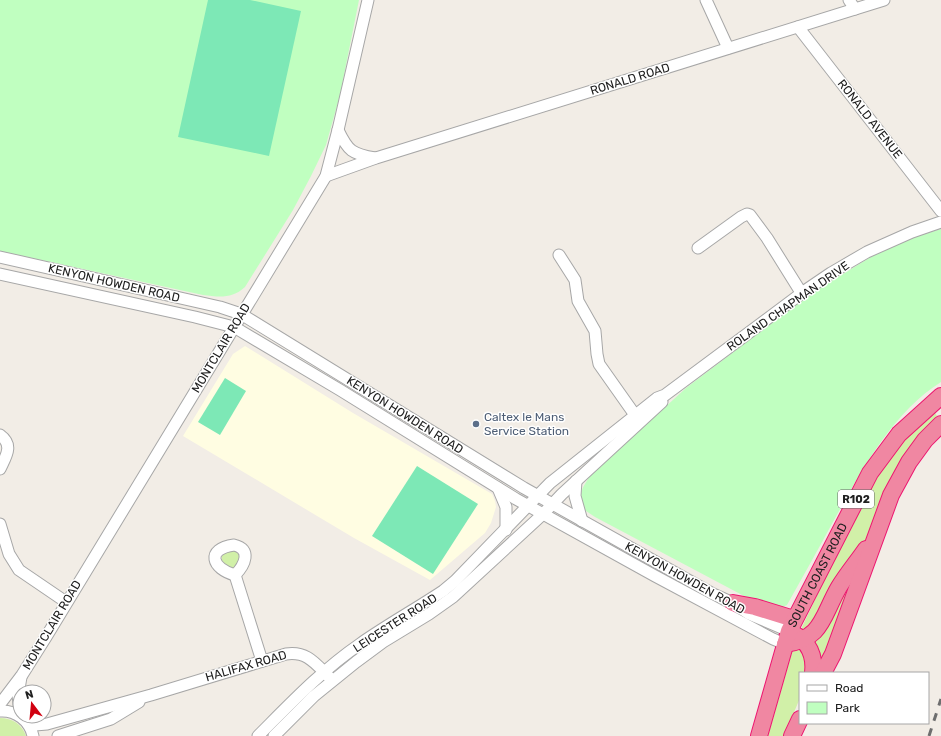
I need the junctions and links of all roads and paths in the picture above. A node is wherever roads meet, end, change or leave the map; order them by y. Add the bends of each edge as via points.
1 (368, 0) edge
2 (706, 0) edge
3 (884, 0) edge
4 (852, 4) edge
5 (798, 27) junction
6 (728, 48) junction
7 (338, 130) junction
8 (376, 158) junction
9 (326, 176) junction
10 (941, 210) edge
11 (941, 222) edge
12 (698, 248) dead end
13 (559, 255) dead end
14 (0, 258) edge
15 (19, 261) junction
16 (0, 274) edge
17 (16, 277) junction
18 (802, 294) junction
19 (241, 314) junction
20 (234, 327) junction
21 (347, 380) junction
22 (340, 390) junction
23 (665, 395) junction
24 (941, 396) edge
25 (404, 415) junction
26 (636, 415) junction
27 (941, 424) edge
28 (398, 426) junction
29 (0, 434) edge
30 (0, 469) edge
31 (576, 481) junction
32 (498, 488) junction
33 (538, 496) junction
34 (552, 505) junction
35 (529, 506) junction
36 (543, 514) junction
37 (582, 521) junction
38 (0, 524) edge
39 (506, 530) junction
40 (876, 535) junction
41 (235, 575) dead end
42 (66, 602) junction
43 (733, 603) joint
44 (789, 631) junction
45 (803, 640) junction
46 (262, 661) junction
47 (324, 672) junction
48 (813, 672) edge
49 (824, 672) edge
50 (22, 675) junction
51 (333, 680) junction
52 (20, 684) edge
53 (151, 695) junction
54 (0, 704) edge
55 (0, 711) edge
56 (12, 713) edge
57 (799, 721) edge
58 (52, 723) edge
59 (26, 724) edge
60 (33, 724) edge
61 (47, 724) edge
62 (33, 736) edge
63 (58, 736) edge
64 (258, 736) edge
65 (274, 736) edge
66 (758, 736) edge
67 (792, 736) edge

1 - 7 street, MONTCLAIR ROAD
2 - 6 street
3 - 4 street, RONALD ROAD
4 - 5 street, RONALD ROAD
5 - 6 street, RONALD ROAD
5 - 10 street, RONALD AVENUE
6 - 8 street, RONALD ROAD
7 - 8 street, RONALD ROAD via 348,147 358,155
7 - 9 street, MONTCLAIR ROAD
8 - 9 street, RONALD ROAD
9 - 19 street, MONTCLAIR ROAD
11 - 18 street, ROLAND CHAPMAN DRIVE via 867,252
12 - 18 street via 741,217 750,215
13 - 26 street via 575,280 578,301 595,331 599,364
14 - 15 street, KENYON HOWDEN ROAD
15 - 17 street
15 - 19 street, KENYON HOWDEN ROAD
16 - 17 street, KENYON HOWDEN ROAD
17 - 20 street, KENYON HOWDEN ROAD
18 - 23 street, ROLAND CHAPMAN DRIVE
19 - 20 street, MONTCLAIR ROAD
19 - 21 street, KENYON HOWDEN ROAD
20 - 22 street, KENYON HOWDEN ROAD
20 - 42 street, MONTCLAIR ROAD
21 - 22 street
21 - 25 street, KENYON HOWDEN ROAD
22 - 28 street, KENYON HOWDEN ROAD
23 - 26 street, ROLAND CHAPMAN DRIVE via 657,398
23 - 31 street, ROLAND CHAPMAN DRIVE via 662,403
24 - 44 highway, SOUTH COAST ROAD / R102 via 899,434 870,473
25 - 28 street
25 - 33 street, KENYON HOWDEN ROAD
26 - 33 street, ROLAND CHAPMAN DRIVE via 550,483
27 - 40 highway, R102 via 909,462
28 - 32 street, KENYON HOWDEN ROAD
29 - 30 street via 8,446 7,455
31 - 34 street, ROLAND CHAPMAN DRIVE
31 - 37 street via 575,496
32 - 35 street, KENYON HOWDEN ROAD
32 - 39 street via 506,507
33 - 34 street, KENYON HOWDEN ROAD
33 - 35 street, ROLAND CHAPMAN DRIVE
34 - 36 street, ROLAND CHAPMAN DRIVE
34 - 37 street, KENYON HOWDEN ROAD
35 - 36 street, KENYON HOWDEN ROAD
35 - 39 street, LEICESTER ROAD
36 - 44 street, KENYON HOWDEN ROAD via 772,639
36 - 51 street, LEICESTER ROAD via 453,597 383,642
37 - 43 street, KENYON HOWDEN ROAD
38 - 42 street via 9,554 19,570
39 - 47 street, LEICESTER ROAD via 443,591 360,644
40 - 45 highway via 839,588 821,625
40 - 49 highway, R102 via 833,654
41 - 46 street
42 - 50 street, MONTCLAIR ROAD
43 - 44 highway via 762,609
44 - 45 highway
44 - 66 highway, SOUTH COAST ROAD / R102
45 - 48 highway via 813,659
46 - 47 street, HALIFAX ROAD via 295,652 309,658
46 - 53 street, HALIFAX ROAD
47 - 51 street, HALIFAX ROAD
47 - 64 street, LEICESTER ROAD
50 - 52 street, MONTCLAIR ROAD
50 - 54 street, MONTCLAIR ROAD
51 - 65 street, LEICESTER ROAD
53 - 58 street, HALIFAX ROAD
53 - 63 street, HALIFAX ROAD via 110,719
55 - 56 street, HALIFAX ROAD
57 - 67 highway
59 - 62 street
60 - 61 street, HALIFAX ROAD

